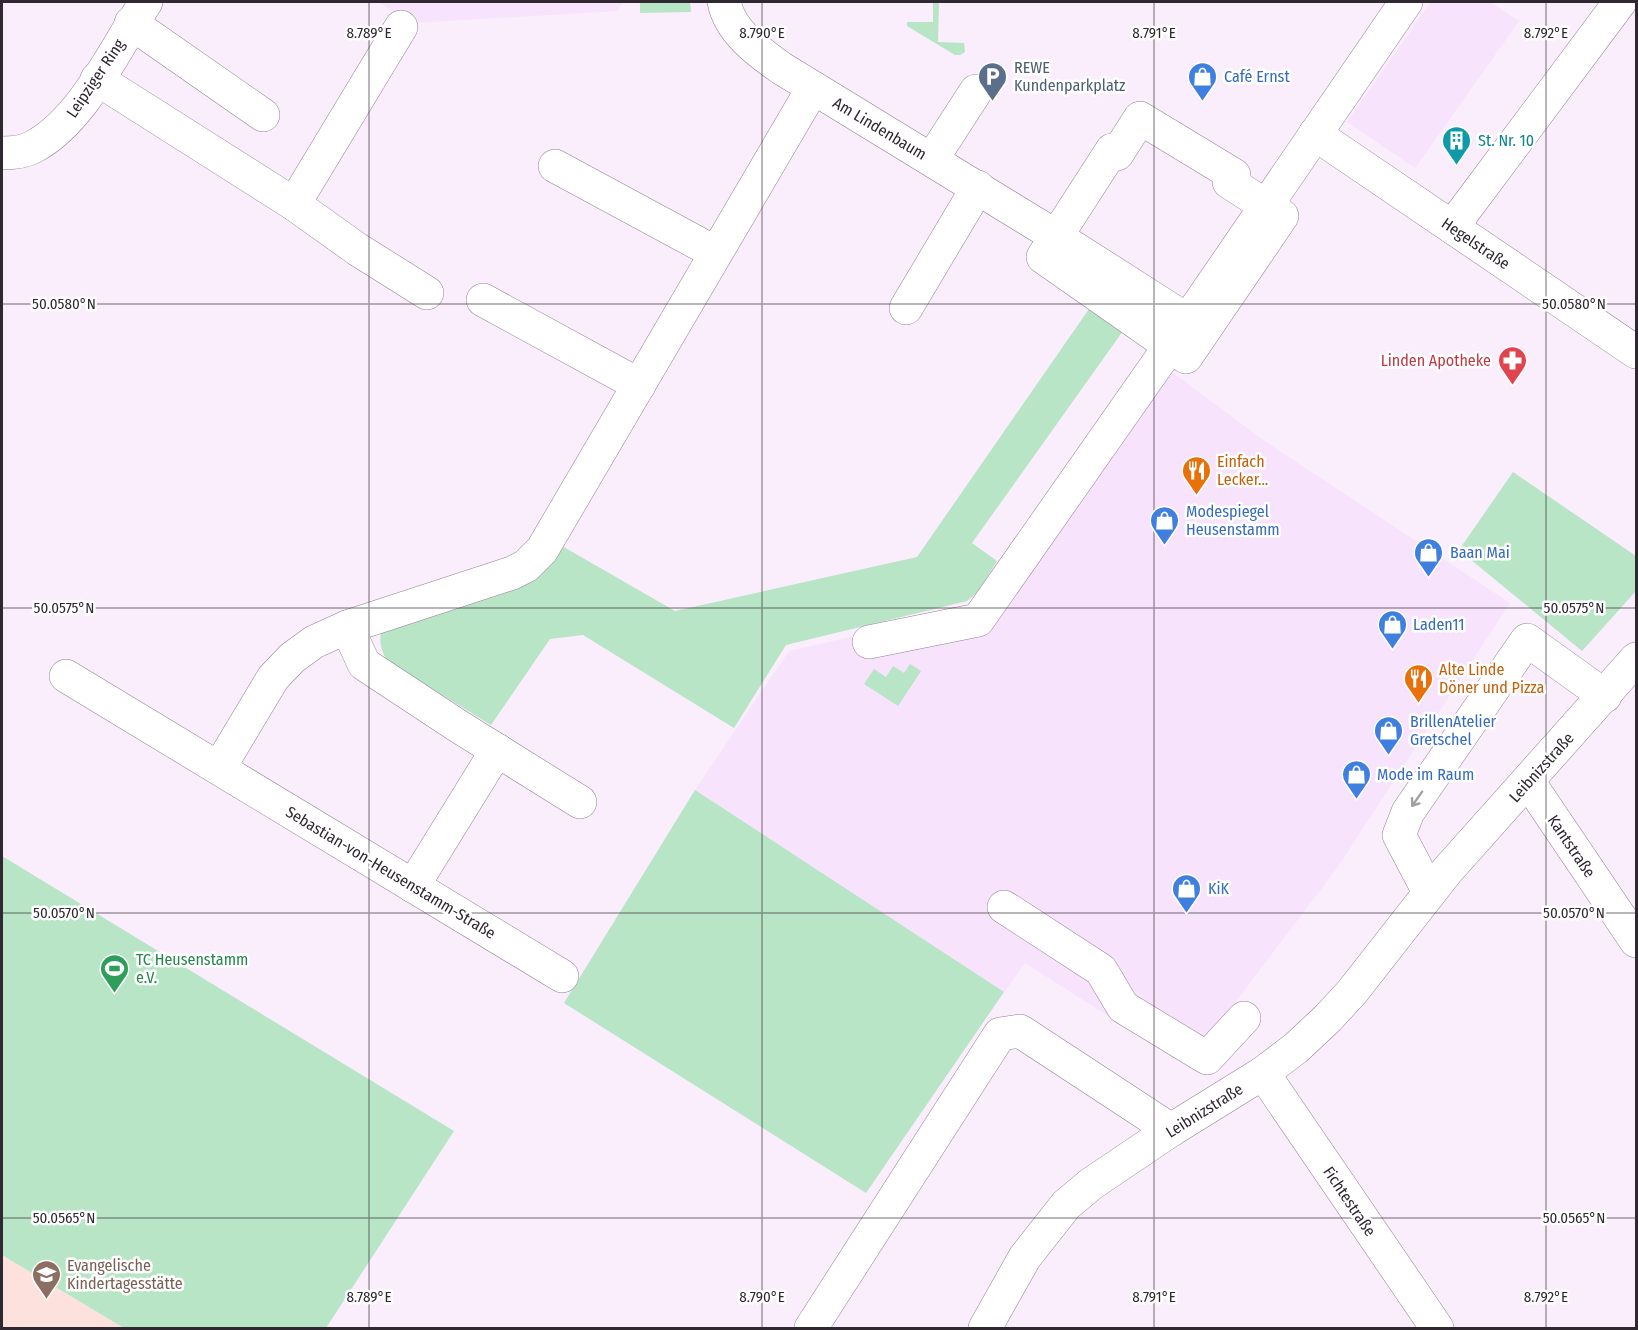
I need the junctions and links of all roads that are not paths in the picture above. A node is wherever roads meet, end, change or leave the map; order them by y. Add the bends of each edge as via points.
1 (724, 2) edge
2 (1406, 2) edge
3 (1620, 2) edge
4 (138, 12) edge
5 (401, 27) dead end
6 (97, 79) junction
7 (813, 88) junction
8 (976, 91) dead end
9 (263, 115) dead end
10 (1315, 134) junction
11 (2, 153) edge
12 (932, 159) junction
13 (555, 166) dead end
14 (970, 182) junction
15 (294, 204) junction
16 (1266, 205) junction
17 (1452, 227) junction
18 (1056, 236) junction
19 (716, 253) junction
20 (427, 292) dead end
21 (483, 300) dead end
22 (898, 304) dead end
23 (1179, 333) junction
24 (1636, 352) edge
25 (639, 385) junction
26 (347, 627) junction
27 (869, 642) dead end
28 (1636, 659) edge
29 (66, 676) dead end
30 (1605, 696) junction
31 (496, 750) junction
32 (219, 768) junction
33 (1528, 781) junction
34 (580, 802) dead end
35 (413, 886) junction
36 (1429, 892) junction
37 (1004, 908) dead end
38 (1636, 941) edge
39 (562, 976) dead end
40 (1244, 1018) dead end
41 (1263, 1073) junction
42 (1171, 1130) junction
43 (811, 1329) edge
44 (985, 1329) edge
45 (1437, 1329) edge

1 - 7 street, Am Lindenbaum via 736,28 755,50
2 - 10 street
3 - 17 street
4 - 6 street, Leipziger Ring
4 - 9 street
5 - 15 street
6 - 11 street, Leipziger Ring via 73,116 49,136 32,148
6 - 15 street
7 - 12 street, Am Lindenbaum
7 - 19 street
8 - 12 street
10 - 16 street
10 - 17 street, Hegelstraße
12 - 14 street, Am Lindenbaum
13 - 19 street
14 - 18 street, Am Lindenbaum
14 - 22 street
15 - 20 street
16 - 18 street via 1229,182 1234,175 1140,118 1117,154 1112,150
16 - 23 street
17 - 24 street, Hegelstraße
18 - 23 street, Am Lindenbaum
19 - 25 street
21 - 25 street
23 - 27 street via 978,620
25 - 26 street via 542,550 526,566
26 - 31 street via 364,664
26 - 32 street via 314,642 273,678
28 - 30 street, Leibnizstraße
29 - 32 street, Sebastian-von-Heusenstamm-Straße
30 - 33 street, Leibnizstraße
30 -> 36 street via 1527,640 1408,812 1399,835
31 - 34 street
31 - 35 street
32 - 35 street, Sebastian-von-Heusenstamm-Straße
33 - 36 street, Leibnizstraße
33 - 38 street, Kantstraße
35 - 39 street, Sebastian-von-Heusenstamm-Straße
36 - 41 street, Leibnizstraße via 1344,1000 1296,1048
37 - 40 street via 1101,970 1124,1007 1207,1058
41 - 42 street, Leibnizstraße
41 - 45 street, Fichtestraße
42 - 43 street via 1020,1031 1000,1034
42 - 44 street, Leibnizstraße via 1090,1184 1066,1205 1025,1257

